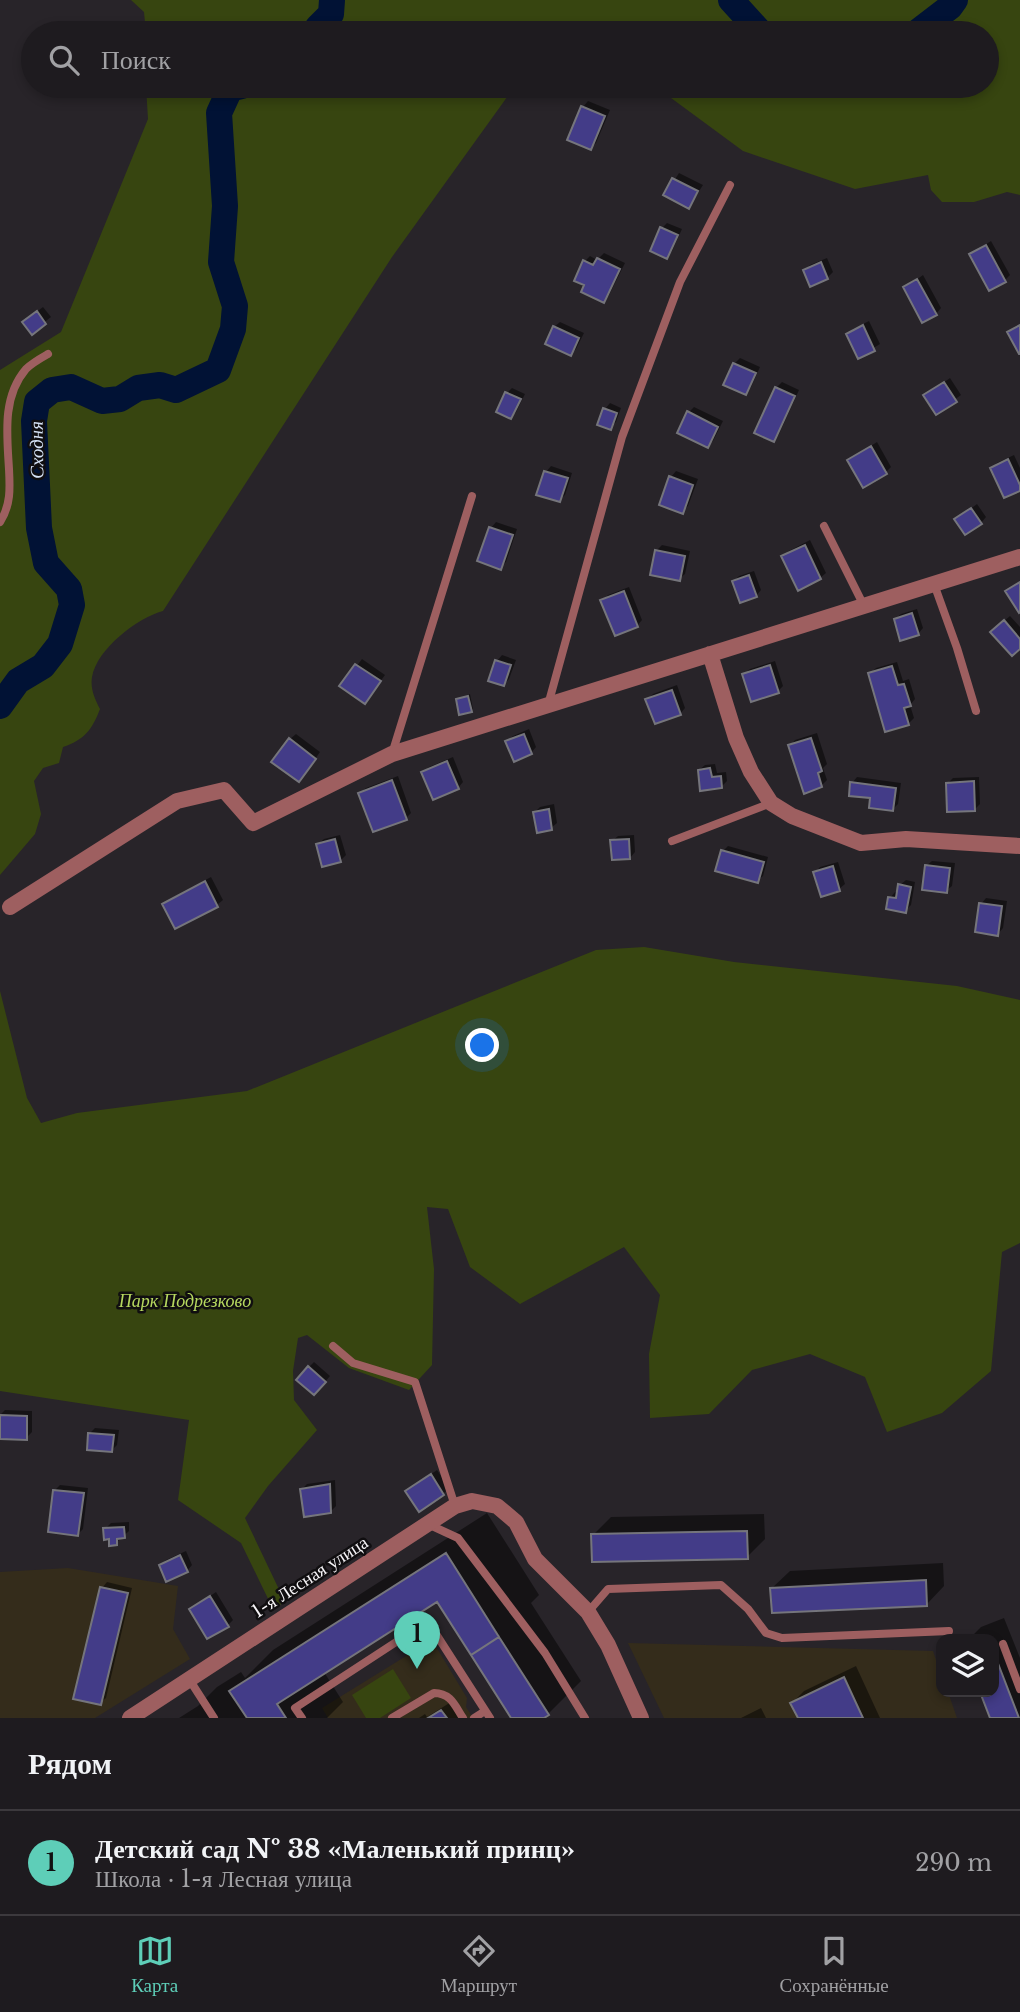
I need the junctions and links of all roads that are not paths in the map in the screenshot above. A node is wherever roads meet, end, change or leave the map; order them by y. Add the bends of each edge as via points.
1 (730, 185) dead end
2 (48, 354) dead end
3 (472, 496) dead end
4 (0, 522) edge
5 (824, 526) dead end
6 (1020, 557) edge
7 (934, 584) junction
8 (864, 606) junction
9 (710, 654) junction
10 (548, 705) junction
11 (976, 711) dead end
12 (392, 754) junction
13 (771, 803) junction
14 (672, 841) dead end
15 (1020, 846) edge
16 (10, 907) dead end
17 (333, 1346) dead end
18 (455, 1506) junction
19 (427, 1524) junction
20 (587, 1612) junction
21 (948, 1631) dead end
22 (1003, 1644) dead end
23 (189, 1679) junction
24 (1020, 1689) edge
25 (488, 1715) edge
26 (130, 1718) edge
27 (214, 1718) edge
28 (302, 1718) edge
29 (392, 1718) edge
30 (463, 1718) edge
31 (474, 1718) edge
32 (585, 1718) edge
33 (641, 1718) edge

1 - 10 lane via 680,282 622,437
2 - 4 lane via 28,367 8,407 10,488
3 - 12 lane
5 - 8 lane
6 - 7 street
7 - 8 street
7 - 11 lane
8 - 9 street
9 - 10 street
9 - 13 street via 736,738
10 - 12 street
12 - 16 street via 253,823 224,790 177,800
13 - 14 lane
13 - 15 street via 861,843 906,839
17 - 18 lane via 353,1363 415,1382
18 - 19 street, 1-я Лесная улица
18 - 20 street via 472,1501 497,1506 516,1522 535,1559
19 - 23 street, 1-я Лесная улица
19 - 32 lane via 458,1538 545,1653
20 - 21 lane via 608,1589 720,1585 748,1609 766,1633 782,1638
20 - 33 street via 608,1645
22 - 24 lane
23 - 26 street, 1-я Лесная улица
23 - 27 lane
25 - 28 lane via 436,1633 424,1627 295,1708
25 - 31 lane
29 - 30 lane via 434,1693 450,1698

